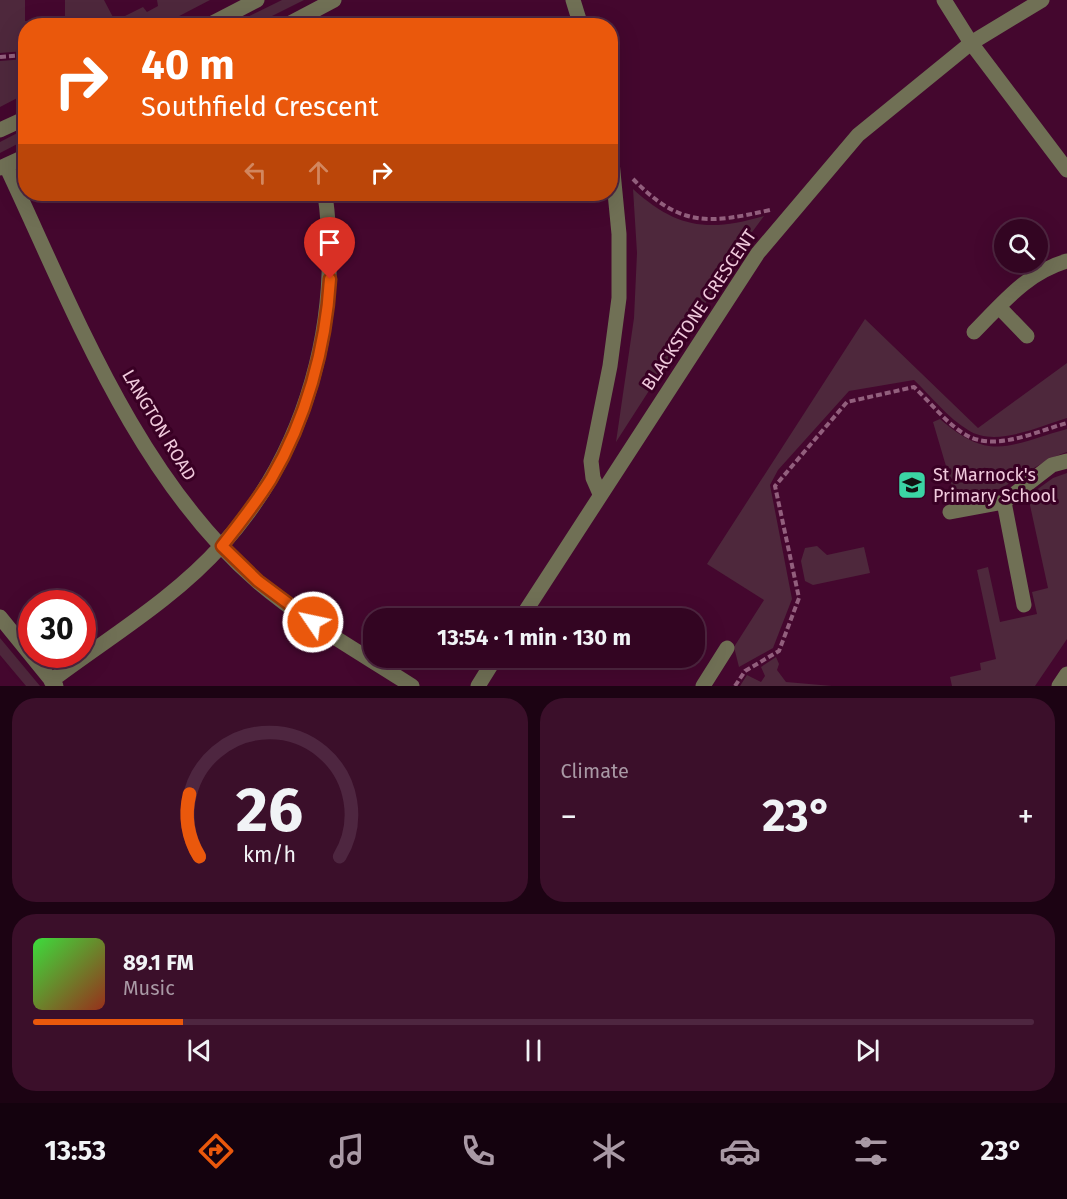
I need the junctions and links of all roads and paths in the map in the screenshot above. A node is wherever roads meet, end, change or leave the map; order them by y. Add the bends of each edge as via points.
1 (257, 0) edge
2 (334, 0) edge
3 (573, 0) edge
4 (944, 0) edge
5 (1042, 0) edge
6 (222, 18) edge
7 (300, 18) edge
8 (579, 18) edge
9 (971, 43) junction
10 (18, 56) edge
11 (0, 57) edge
12 (18, 121) edge
13 (0, 130) edge
14 (18, 160) edge
15 (3, 167) edge
16 (618, 167) edge
17 (1067, 170) edge
18 (18, 197) edge
19 (20, 201) edge
20 (326, 201) edge
21 (617, 201) edge
22 (792, 213) junction
23 (1067, 261) edge
24 (999, 307) junction
25 (974, 332) dead end
26 (1027, 336) dead end
27 (1067, 423) edge
28 (1067, 461) edge
29 (600, 494) junction
30 (1004, 502) junction
31 (950, 512) dead end
32 (222, 546) junction
33 (1024, 605) dead end
34 (527, 608) edge
35 (0, 617) edge
36 (727, 648) dead end
37 (489, 668) edge
38 (1067, 674) edge
39 (53, 684) edge
40 (412, 686) edge
41 (478, 686) edge
42 (703, 686) edge
43 (735, 686) edge
44 (1059, 686) edge

1 - 6 street
2 - 7 street
3 - 8 street
4 - 9 street
5 - 9 street, BLACKSTONE CRESCENT
9 - 17 street
9 - 22 street, BLACKSTONE CRESCENT via 858,135
10 - 11 path
12 - 13 street
14 - 15 street
15 - 18 street, LANGTON ROAD
16 - 22 path via 654,200 681,215 713,221 774,210
19 - 32 street, LANGTON ROAD via 127,414 180,498
20 - 32 street via 331,262 329,297 315,373 272,477
21 - 29 street via 619,298 591,461
22 - 29 street, BLACKSTONE CRESCENT via 758,253
23 - 24 street via 1045,267
24 - 25 street
24 - 26 street
27 - 43 path via 987,441 965,435 914,387 847,402 775,486 799,598 778,651 745,670
28 - 30 street via 1052,465
29 - 34 street, BLACKSTONE CRESCENT
30 - 31 street
30 - 33 street
32 - 39 street via 179,585
32 - 40 street, LANGTON ROAD via 297,611
35 - 39 street
36 - 42 street
37 - 41 street
38 - 44 street

